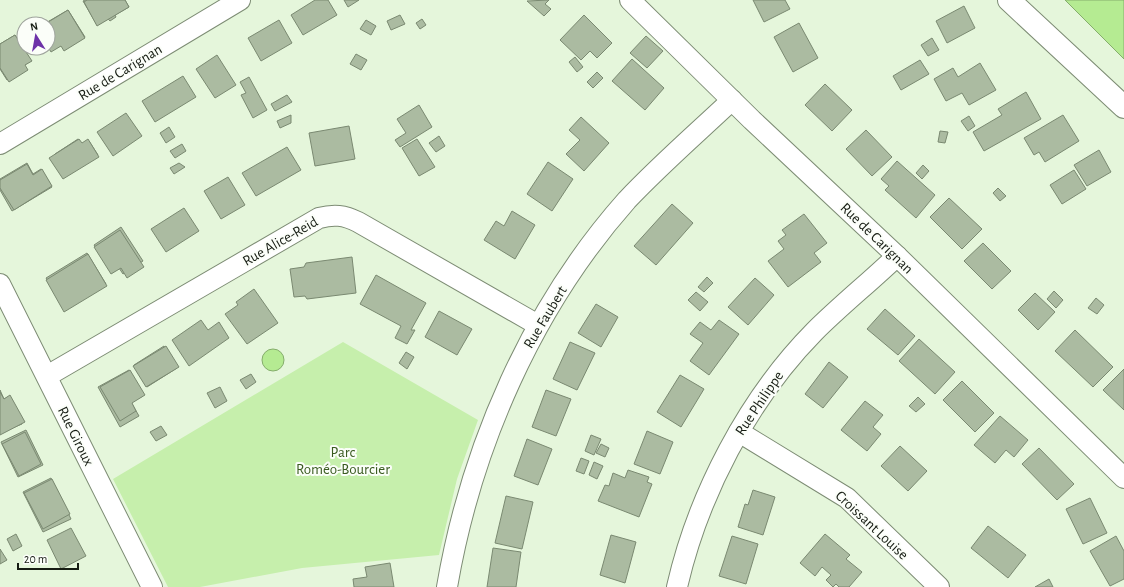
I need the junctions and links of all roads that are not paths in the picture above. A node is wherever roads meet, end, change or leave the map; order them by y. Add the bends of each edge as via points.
1 (240, 0) edge
2 (630, 0) edge
3 (1009, 0) edge
4 (732, 100) junction
5 (1124, 107) edge
6 (0, 144) edge
7 (897, 256) junction
8 (0, 284) edge
9 (538, 325) junction
10 (47, 376) junction
11 (739, 432) junction
12 (1124, 478) edge
13 (152, 587) edge
14 (447, 587) edge
15 (677, 587) edge
16 (939, 587) edge

1 - 6 street, Rue de Carignan
2 - 4 street, Rue de Carignan
3 - 5 street
4 - 7 street, Rue de Carignan
4 - 9 street, Rue Faubert via 627,200 567,280
7 - 11 street, Rue Philippe via 814,332 795,353 765,391
7 - 12 street, Rue de Carignan
8 - 10 street, Rue Giroux
9 - 10 street, Rue Alice-Reid via 358,222 346,216 332,214 319,218
9 - 14 street, Rue Faubert via 506,390 478,465 457,536
10 - 13 street, Rue Giroux
11 - 15 street, Rue Philippe via 701,508
11 - 16 street, Croissant Louise via 847,498

